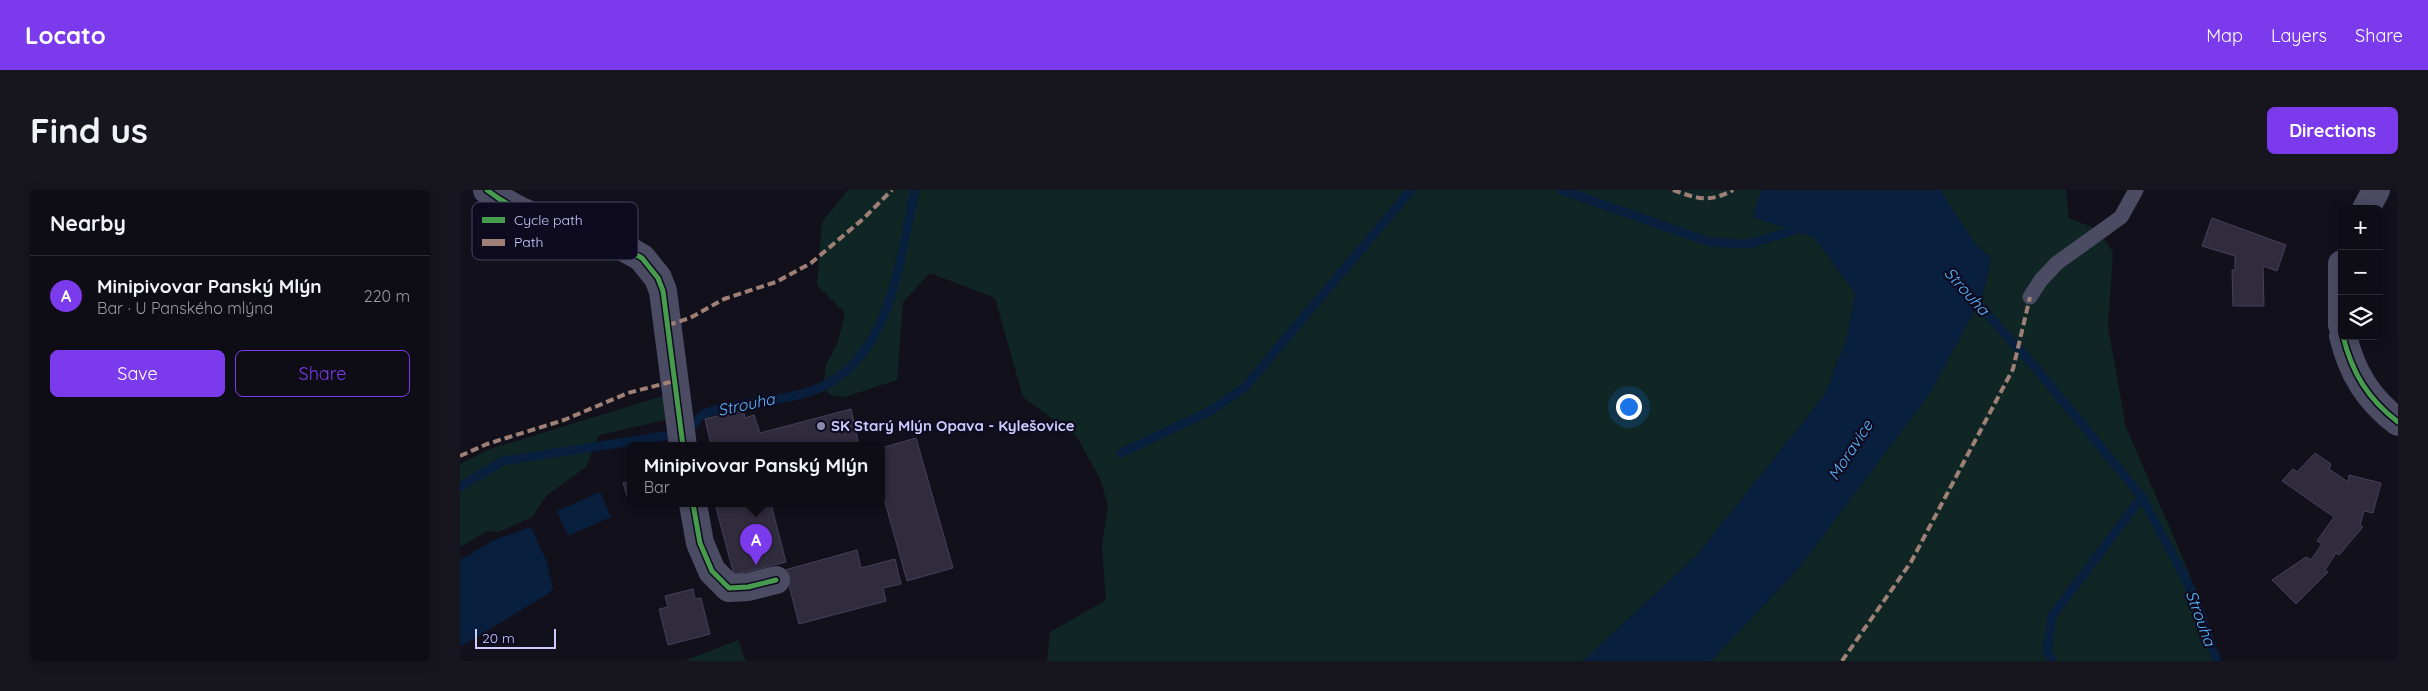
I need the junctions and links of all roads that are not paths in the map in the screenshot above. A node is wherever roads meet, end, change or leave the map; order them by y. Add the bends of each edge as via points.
1 (487, 190) edge
2 (2136, 190) edge
3 (2376, 190) edge
4 (506, 202) edge
5 (2368, 205) edge
6 (638, 256) edge
7 (2030, 297) dead end
8 (2344, 340) edge
9 (2398, 422) edge
10 (683, 442) edge
11 (694, 507) edge
12 (776, 580) dead end

1 - 4 street
2 - 7 lane via 2121,217 2057,264
3 - 5 street
6 - 10 street via 658,278 665,299
8 - 9 street via 2361,385 2371,399
11 - 12 street via 700,543 712,571 730,588

